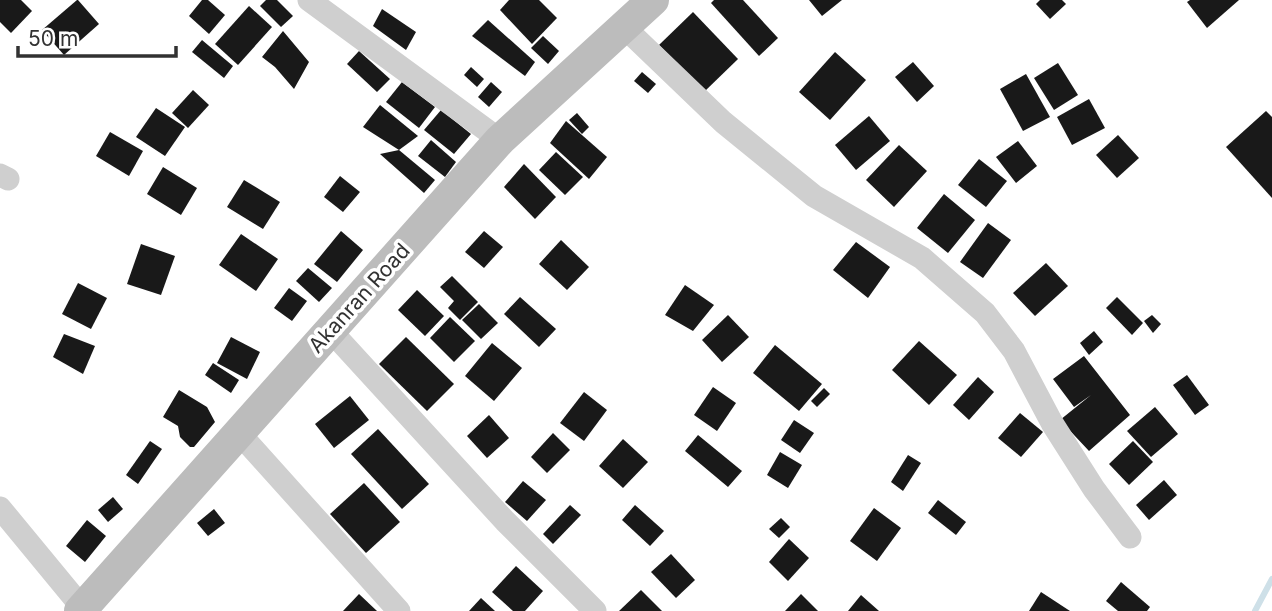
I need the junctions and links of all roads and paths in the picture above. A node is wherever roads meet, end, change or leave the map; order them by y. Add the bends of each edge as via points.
1 (309, 0) edge
2 (653, 0) edge
3 (624, 27) junction
4 (500, 140) junction
5 (330, 330) junction
6 (238, 432) junction
7 (0, 508) edge
8 (1130, 537) dead end
9 (82, 610) edge
10 (400, 611) edge
11 (595, 611) edge

1 - 4 street
2 - 3 main road, Akanran Road
3 - 4 main road, Akanran Road
3 - 8 street via 723,122 814,196 922,258 985,313 1014,351 1094,489
4 - 5 main road, Akanran Road
5 - 6 main road, Akanran Road
5 - 11 street via 505,521
6 - 9 main road, Akanran Road
6 - 10 street
7 - 9 street

